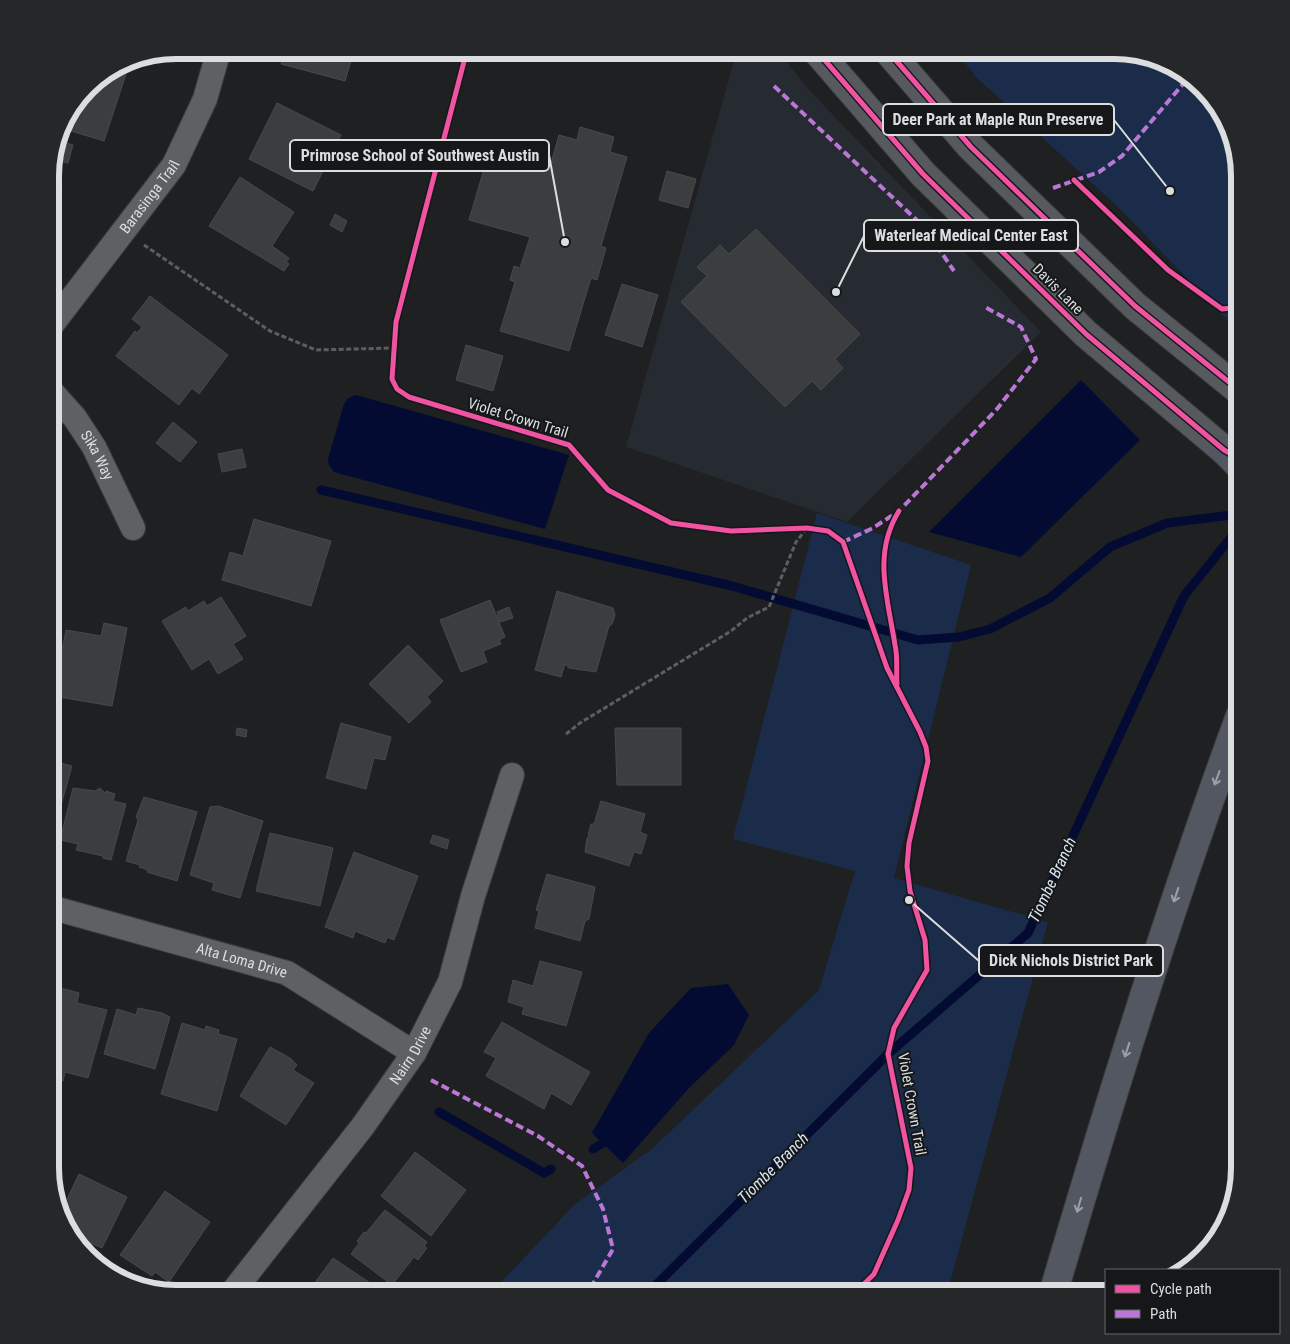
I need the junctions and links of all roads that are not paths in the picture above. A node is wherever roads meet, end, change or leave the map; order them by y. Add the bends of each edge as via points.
1 (216, 59) edge
2 (824, 59) edge
3 (895, 59) edge
4 (59, 315) edge
5 (1231, 384) edge
6 (59, 400) edge
7 (1231, 455) edge
8 (133, 528) dead end
9 (1231, 740) edge
10 (512, 775) dead end
11 (59, 910) edge
12 (414, 1053) junction
13 (238, 1285) edge
14 (1056, 1285) edge

1 - 4 street, Barasinga Trail via 205,99 174,165
2 - 7 main road, Davis Lane via 924,174 1086,334
3 - 5 main road via 971,148 1134,306
6 - 8 street, Sika Way via 94,448
9 -> 14 highway via 1191,849
10 - 12 street, Nairn Drive via 473,896 450,982
11 - 12 street, Alta Loma Drive via 287,973
12 - 13 street, Nairn Drive via 363,1126

